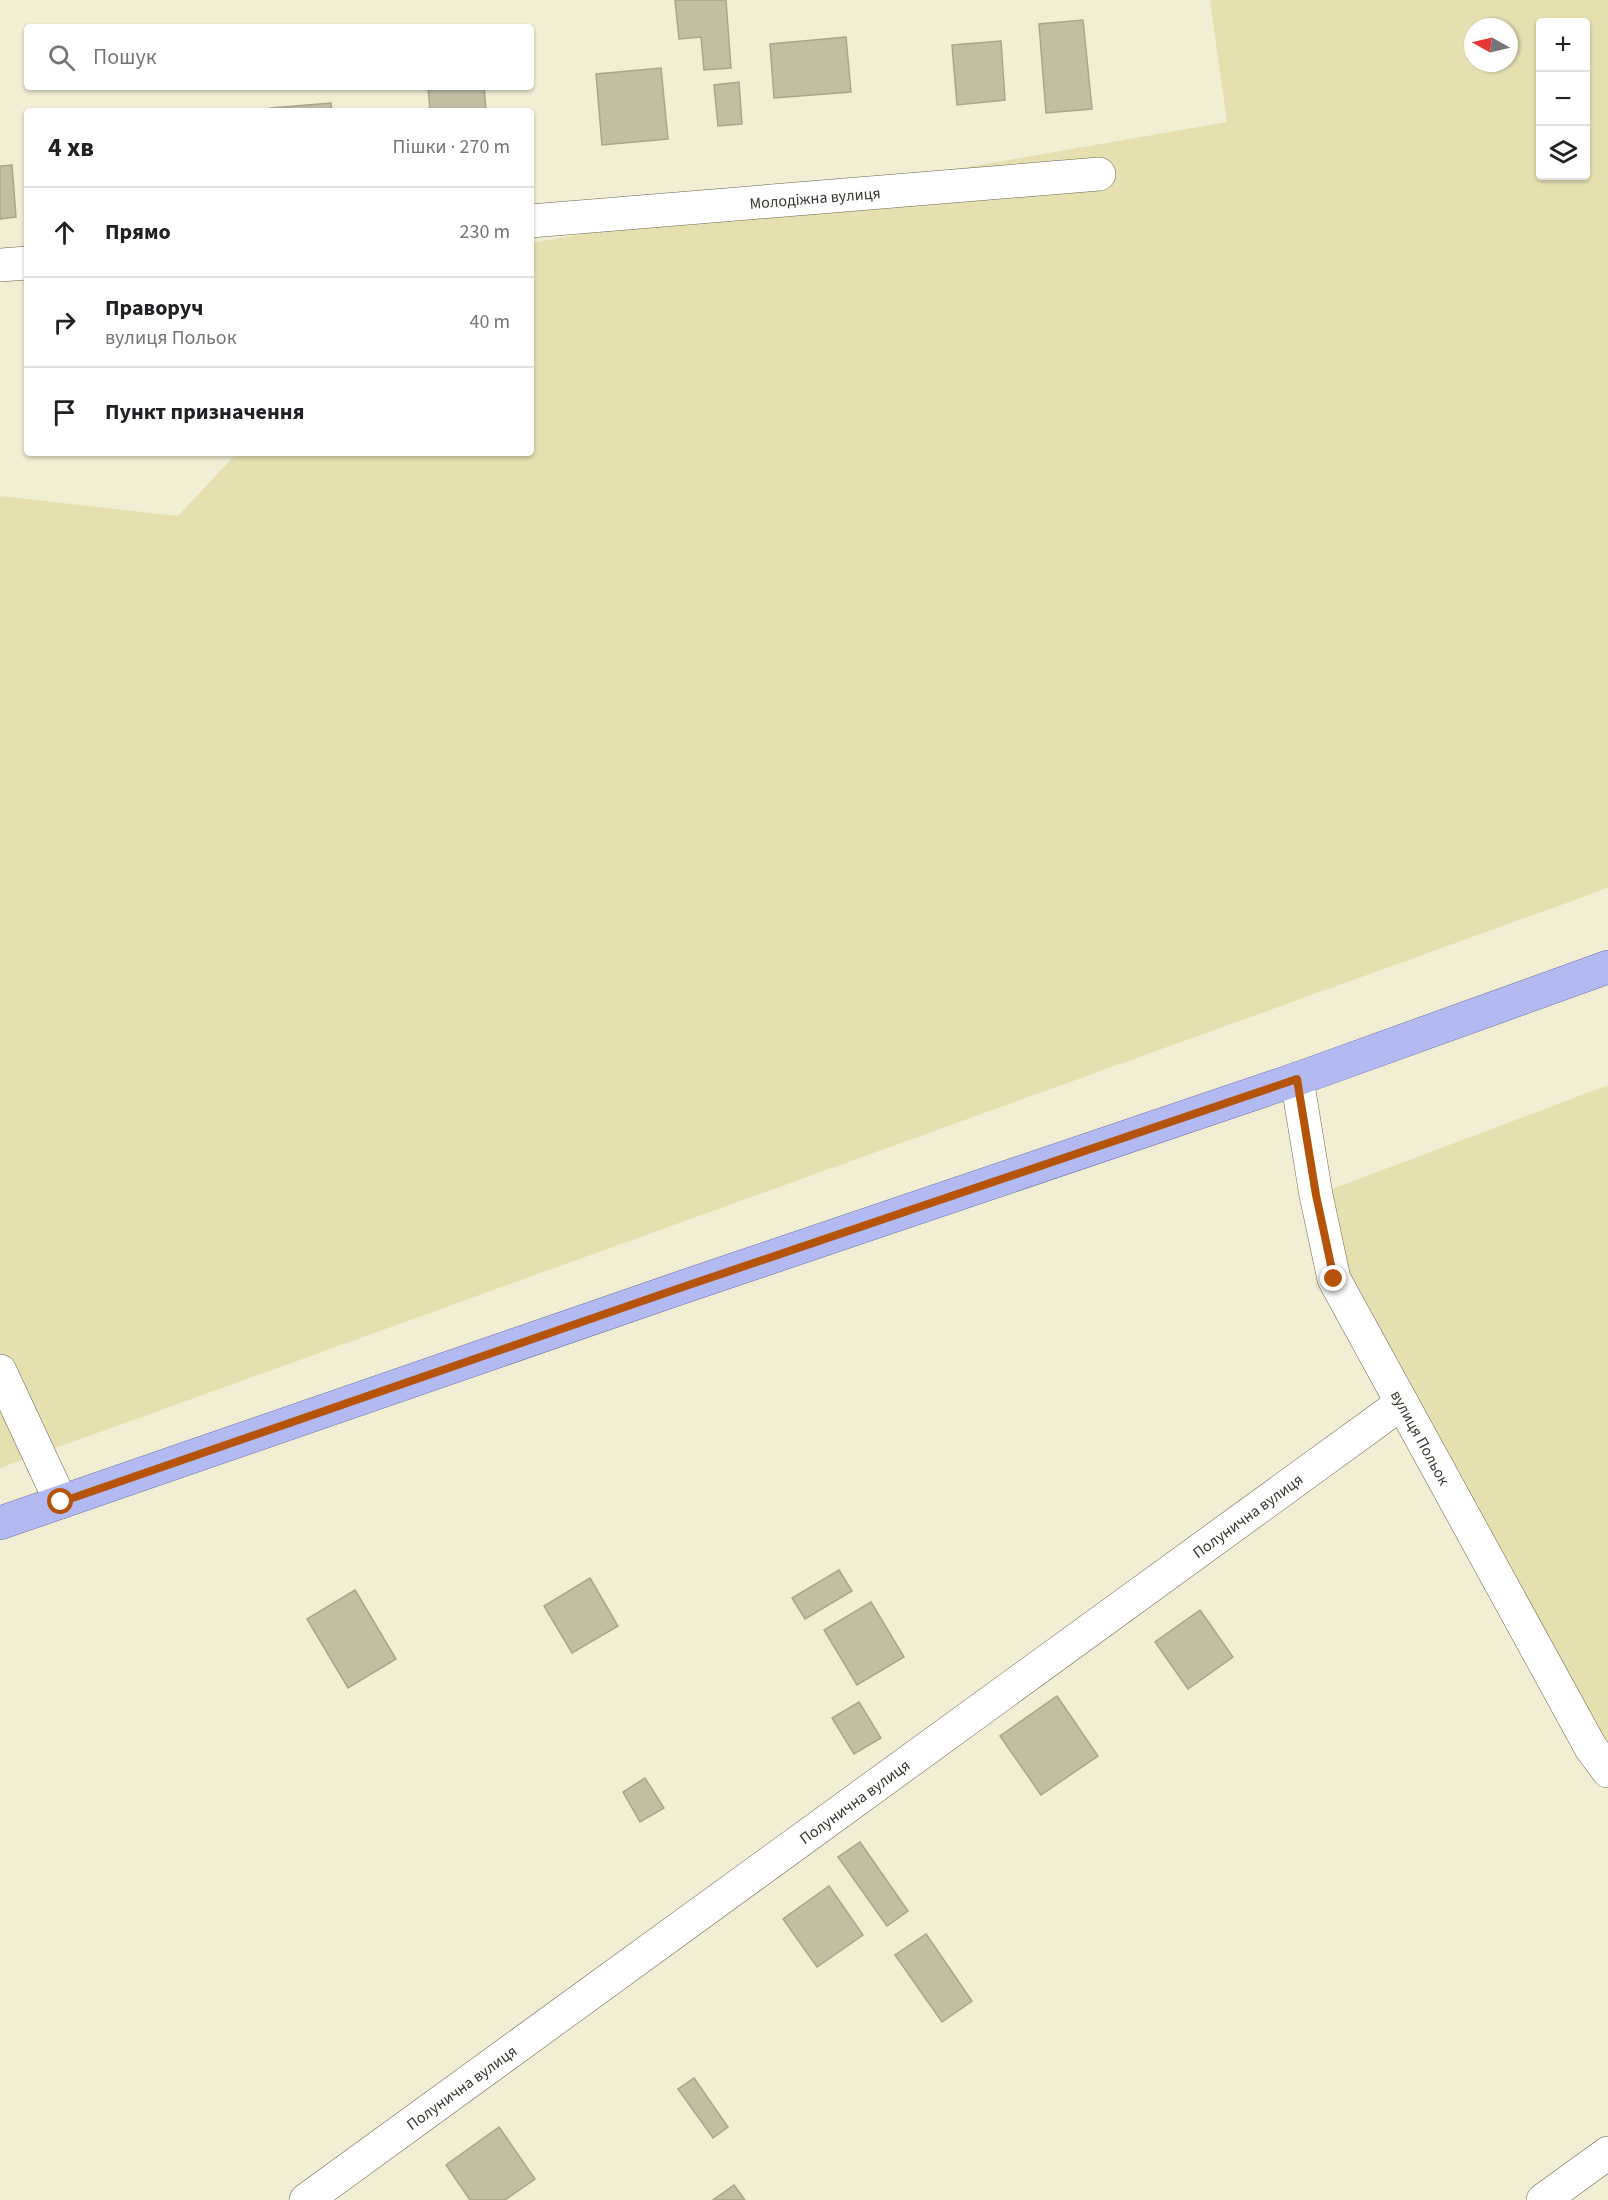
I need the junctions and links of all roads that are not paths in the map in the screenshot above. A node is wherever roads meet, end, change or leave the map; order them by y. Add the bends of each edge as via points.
1 (1099, 174) dead end
2 (534, 221) edge
3 (24, 263) edge
4 (0, 265) edge
5 (1608, 967) edge
6 (1297, 1079) junction
7 (0, 1371) edge
8 (1402, 1403) junction
9 (61, 1502) junction
10 (0, 1523) edge
11 (1608, 1771) edge
12 (1608, 2153) edge
13 (306, 2200) edge
14 (1543, 2200) edge

1 - 2 street, Молодіжна вулиця
3 - 4 street
5 - 6 main road
6 - 8 street, вулиця Польок via 1334,1279
6 - 9 main road
7 - 9 street
8 - 11 street, вулиця Польок via 1591,1748
8 - 13 street, Полунична вулиця
9 - 10 main road
12 - 14 street

